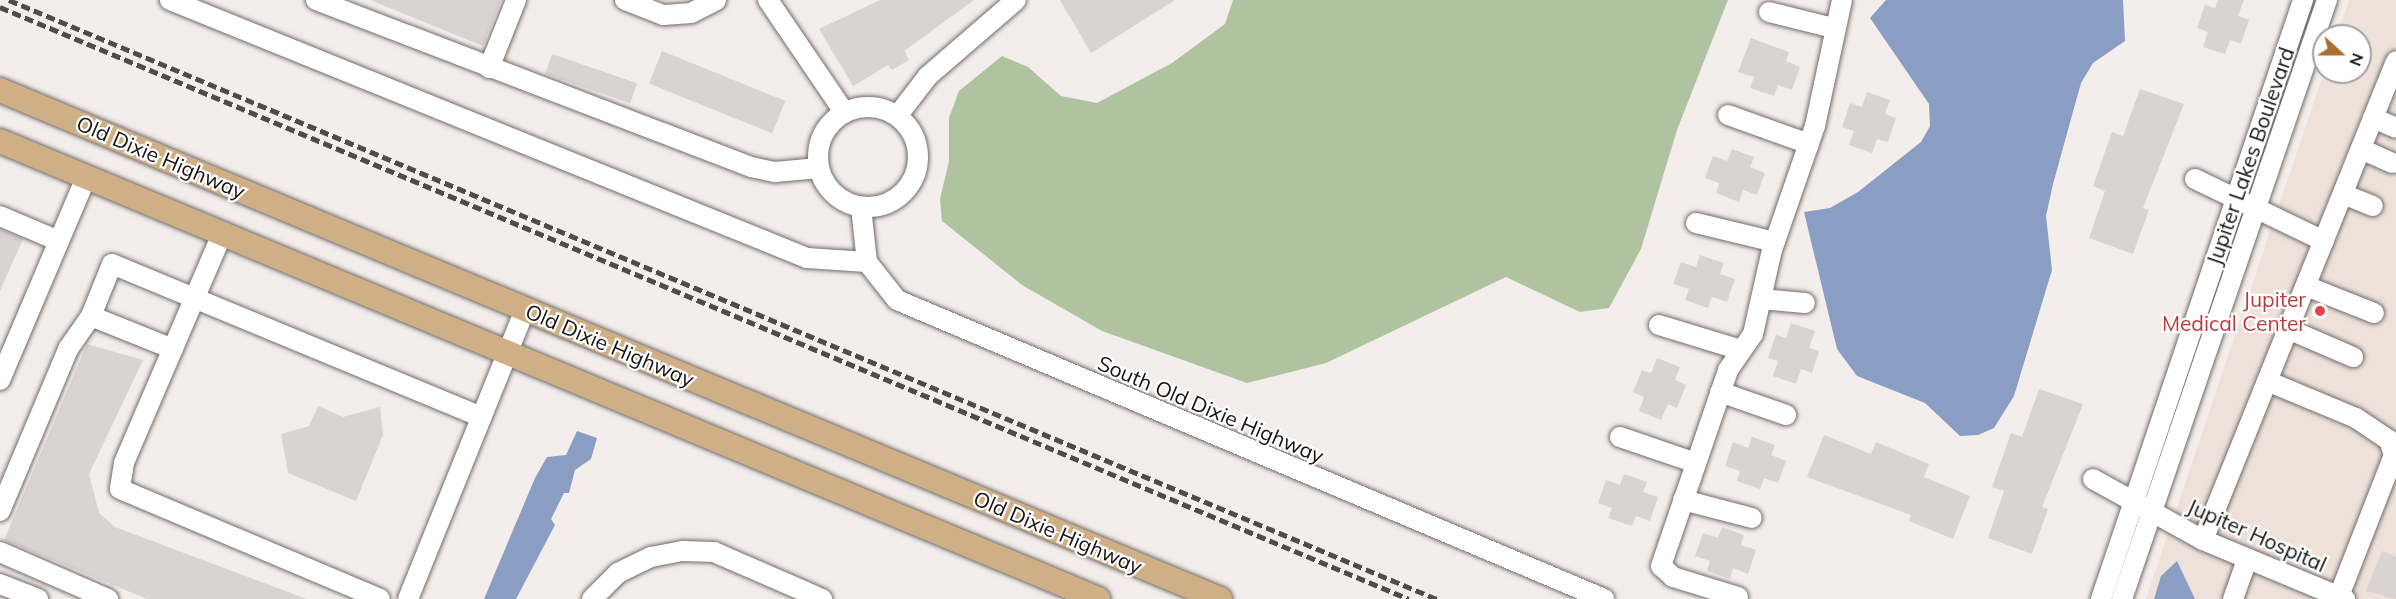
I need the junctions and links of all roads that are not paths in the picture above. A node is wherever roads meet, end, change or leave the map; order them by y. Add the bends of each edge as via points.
1 (170, 0) edge
2 (316, 0) edge
3 (516, 0) edge
4 (716, 0) edge
5 (768, 0) edge
6 (1016, 0) edge
7 (1842, 0) edge
8 (2303, 0) edge
9 (2327, 0) edge
10 (630, 1) edge
11 (1769, 12) dead end
12 (1833, 28) junction
13 (2396, 61) edge
14 (489, 68) junction
15 (0, 90) edge
16 (844, 112) junction
17 (898, 115) junction
18 (1728, 115) dead end
19 (2373, 118) junction
20 (2396, 128) edge
21 (0, 141) edge
22 (1809, 144) junction
23 (2361, 149) junction
24 (2392, 163) dead end
25 (819, 168) junction
26 (86, 177) junction
27 (2195, 179) dead end
28 (2343, 194) junction
29 (2234, 199) junction
30 (2373, 206) dead end
31 (861, 207) junction
32 (2258, 211) junction
33 (0, 216) edge
34 (1696, 223) dead end
35 (222, 234) junction
36 (59, 241) junction
37 (1775, 242) junction
38 (2324, 242) junction
39 (867, 262) junction
40 (2306, 286) junction
41 (194, 299) junction
42 (1761, 299) junction
43 (1805, 303) dead end
44 (525, 310) junction
45 (2374, 314) dead end
46 (91, 316) junction
47 (1659, 326) dead end
48 (2288, 329) junction
49 (173, 349) junction
50 (1742, 350) junction
51 (508, 353) junction
52 (2353, 357) dead end
53 (0, 380) edge
54 (2267, 381) junction
55 (1720, 392) junction
56 (1786, 415) dead end
57 (482, 417) junction
58 (1620, 437) dead end
59 (1696, 463) junction
60 (2093, 479) dead end
61 (1683, 500) junction
62 (2143, 506) junction
63 (0, 511) edge
64 (1752, 518) dead end
65 (2203, 540) junction
66 (0, 552) edge
67 (2247, 560) junction
68 (0, 584) edge
69 (1738, 597) dead end
70 (2340, 598) edge
71 (38, 599) edge
72 (108, 599) edge
73 (380, 599) edge
74 (408, 599) edge
75 (592, 599) edge
76 (822, 599) edge
77 (1098, 599) edge
78 (1220, 599) edge
79 (1604, 599) edge
80 (2101, 599) edge
81 (2122, 599) edge
82 (2233, 599) edge

1 - 39 street via 807,258
2 - 14 street
3 - 14 street
4 - 10 street via 691,13 663,15
5 - 16 street
6 - 17 street via 928,76
7 - 12 street
8 - 29 street, Jupiter Lakes Boulevard
9 - 32 street, Jupiter Lakes Boulevard
11 - 12 street
12 - 22 street
13 - 19 street
14 - 25 street via 752,167 775,172
15 - 44 main road, Old Dixie Highway
16 - 17 street via 869,105
16 - 25 street via 820,142
17 - 31 street via 919,149 912,183 891,202
18 - 22 street
19 - 20 street
19 - 23 street
21 - 26 main road
22 - 37 street
23 - 24 street
23 - 28 street
25 - 31 street via 831,191
26 - 35 main road
26 - 36 street
27 - 29 street
28 - 30 street
28 - 38 street
29 - 32 street
29 - 62 street, Jupiter Lakes Boulevard
31 - 39 street
32 - 38 street
32 - 62 street, Jupiter Lakes Boulevard
33 - 36 street
34 - 37 street
35 - 41 street
35 - 51 main road
36 - 53 street
37 - 42 street
38 - 40 street
39 - 79 street, South Old Dixie Highway via 897,300 931,318
40 - 45 street
40 - 48 street
41 - 46 street via 112,264
41 - 49 street
41 - 57 street
42 - 43 street
42 - 50 street via 1753,334
44 - 51 street
44 - 78 main road, Old Dixie Highway
46 - 49 street
46 - 63 street via 68,349
47 - 50 street
48 - 52 street
48 - 54 street
49 - 73 street via 124,463 120,489
50 - 55 street
51 - 57 street
51 - 77 main road
54 - 65 street
54 - 70 street via 2356,418 2389,440 2394,455
55 - 56 street
55 - 59 street
57 - 74 street
58 - 59 street
59 - 61 street
60 - 62 street, Jupiter Hospital
61 - 64 street
61 - 69 street via 1661,566 1673,577
62 - 65 street, Jupiter Hospital
62 - 80 street, Jupiter Lakes Boulevard
62 - 81 street, Jupiter Lakes Boulevard
65 - 67 street, Jupiter Hospital
66 - 72 street
67 - 70 street, Jupiter Hospital
67 - 82 street
68 - 71 street
75 - 76 street via 618,573 651,557 683,551 714,552

